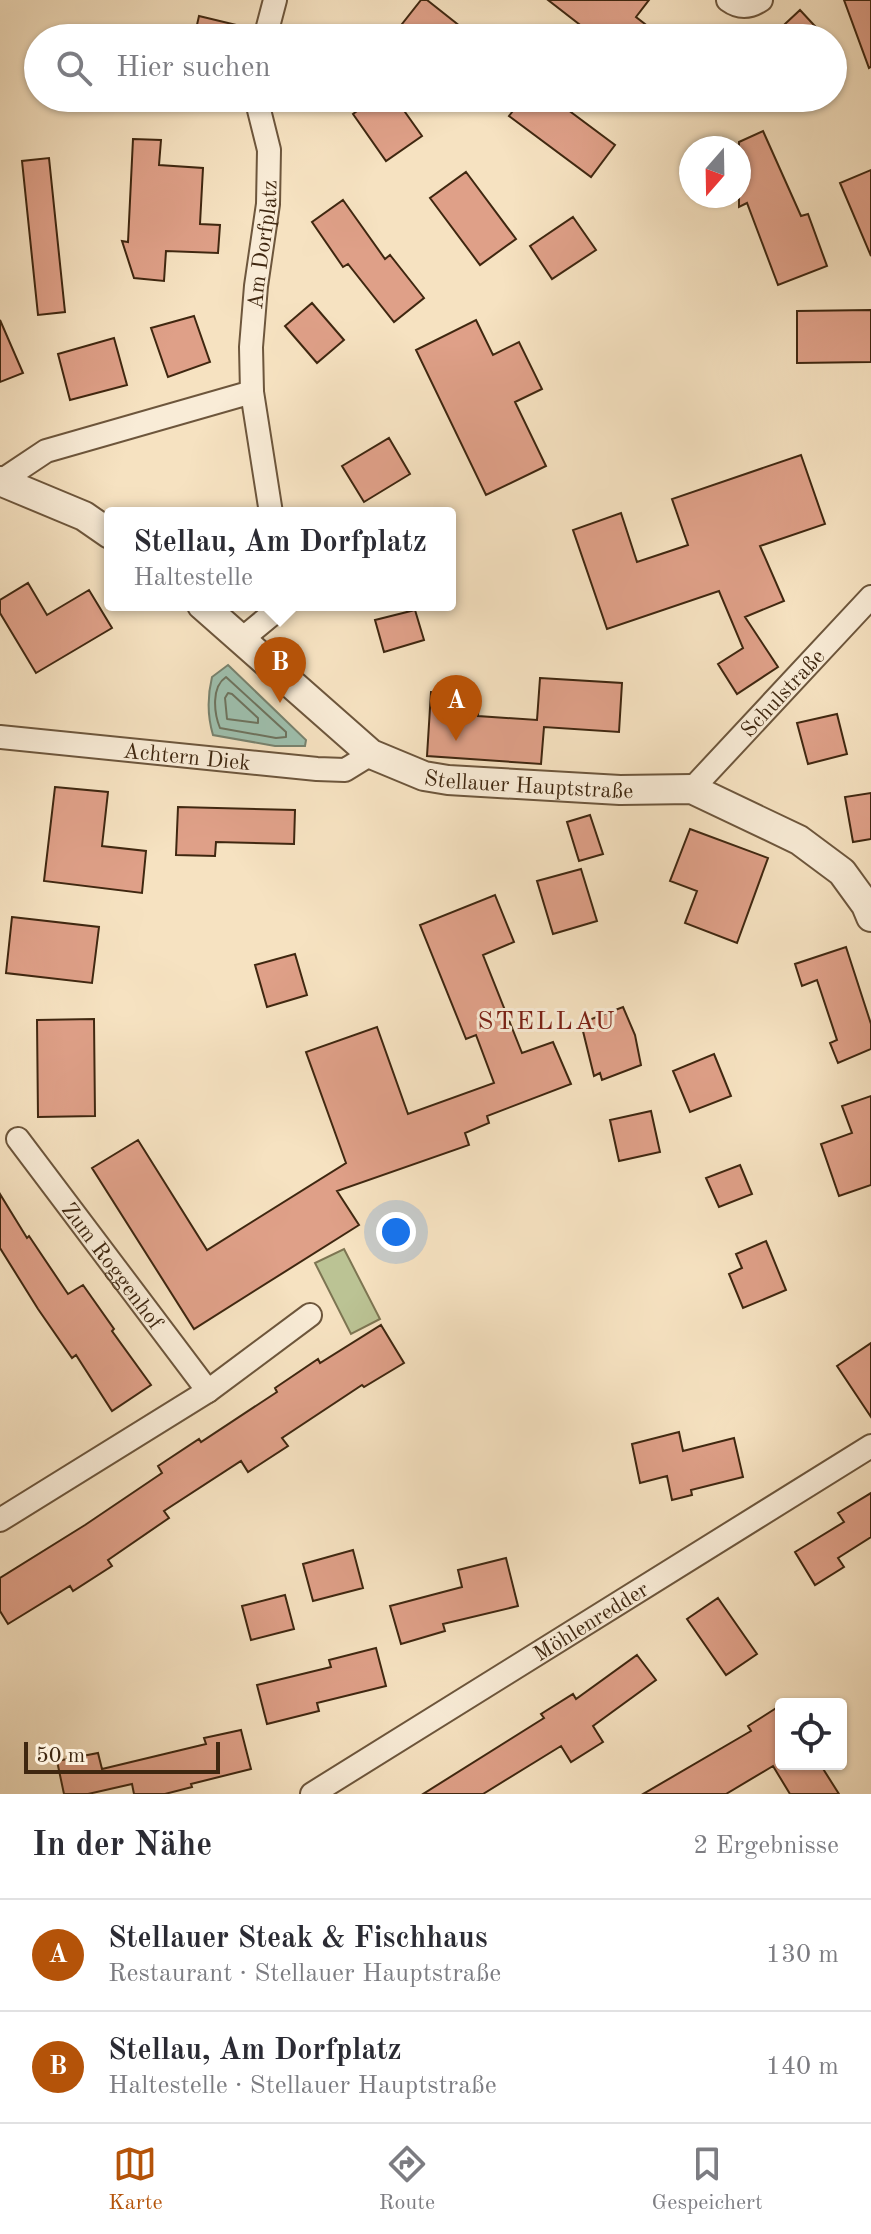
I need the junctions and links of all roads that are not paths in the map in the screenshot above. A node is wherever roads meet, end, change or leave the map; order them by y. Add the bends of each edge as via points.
1 (275, 0) edge
2 (728, 0) edge
3 (761, 0) edge
4 (269, 24) edge
5 (260, 112) edge
6 (252, 392) junction
7 (0, 481) edge
8 (270, 507) edge
9 (104, 530) edge
10 (871, 597) edge
11 (209, 611) edge
12 (272, 611) edge
13 (242, 639) junction
14 (0, 737) edge
15 (371, 754) junction
16 (692, 789) junction
17 (871, 917) edge
18 (18, 1139) dead end
19 (310, 1315) dead end
20 (208, 1391) junction
21 (871, 1446) edge
22 (0, 1520) edge
23 (312, 1794) edge

1 - 4 street
2 - 3 street via 752,6
5 - 6 street, Am Dorfplatz via 269,150 268,204 256,286
6 - 7 street via 46,451
6 - 8 street, Am Dorfplatz
7 - 9 street via 84,516
10 - 16 street, Schulstraße
11 - 13 street, Stellauer Hauptstraße
12 - 13 street
13 - 15 street, Stellauer Hauptstraße
14 - 15 street, Achtern Diek via 317,769 345,770
15 - 16 street, Stellauer Hauptstraße via 448,780
16 - 17 street, Stellauer Hauptstraße via 799,840 842,872
18 - 20 street, Zum Roggenhof
19 - 20 street
20 - 22 street
21 - 23 street, Möhlenredder

